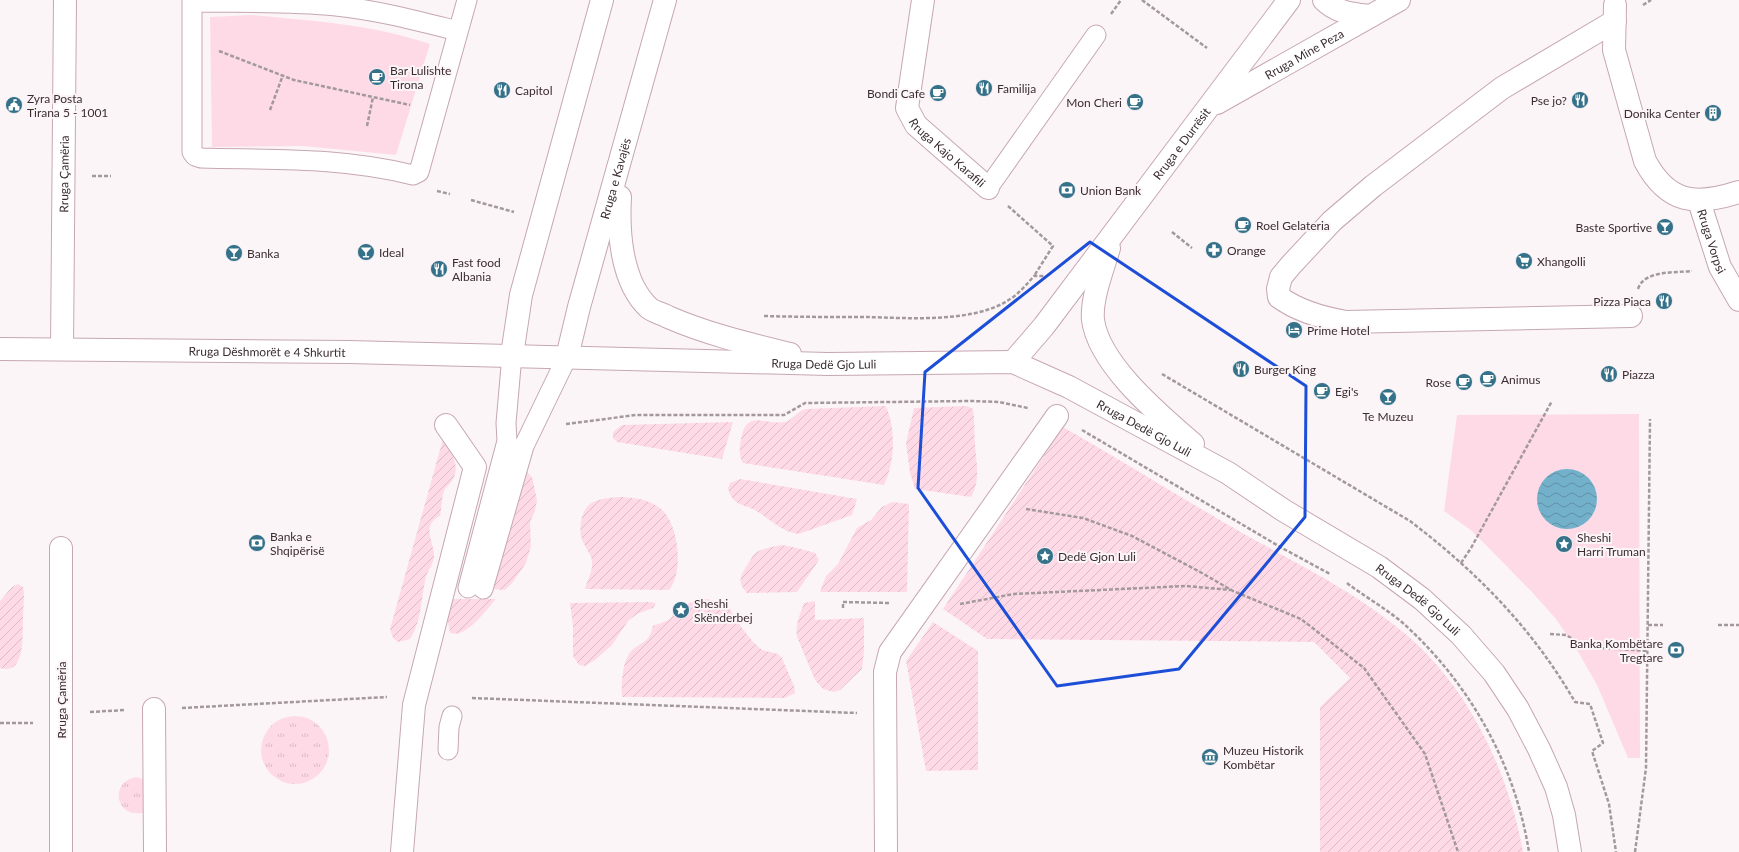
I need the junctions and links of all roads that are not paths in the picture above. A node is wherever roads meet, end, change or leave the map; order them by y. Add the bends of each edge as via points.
1 (65, 0) edge
2 (467, 0) edge
3 (602, 0) edge
4 (665, 0) edge
5 (923, 0) edge
6 (1289, 0) edge
7 (1324, 0) edge
8 (1399, 0) edge
9 (192, 1) edge
10 (1371, 16) junction
11 (458, 31) junction
12 (1096, 35) dead end
13 (1209, 108) junction
14 (622, 154) junction
15 (988, 188) joint
16 (1739, 192) edge
17 (1699, 201) junction
18 (1112, 236) junction
19 (1739, 300) edge
20 (1631, 316) road end
21 (62, 348) junction
22 (0, 349) edge
23 (512, 355) junction
24 (533, 356) joint
25 (568, 357) junction
26 (1013, 362) junction
27 (828, 364) junction
28 (1056, 416) road end
29 (446, 425) dead end
30 (1228, 473) junction
31 (61, 548) dead end
32 (154, 709) road end
33 (447, 716) dead end
34 (445, 750) dead end
35 (61, 852) edge
36 (155, 852) edge
37 (402, 852) edge
38 (886, 852) edge
39 (1570, 852) edge

1 - 21 main road, Rruga Çamëria
2 - 11 lane
3 - 23 main road via 521,295
4 - 14 main road, Rruga e Kavajës
5 - 15 main road, Rruga Kajo Karafili via 907,108 916,125
6 - 13 main road, Rruga e Durrësit
7 - 10 main road via 1331,7 1346,14
8 - 10 main road, Rruga Mine Peza
9 - 11 lane via 336,6
9 - 11 lane via 192,152 200,158 328,161 417,174
10 - 13 main road, Rruga Mine Peza
12 - 15 lane, Rruga Kajo Karafili
13 - 18 main road, Rruga e Durrësit
14 - 25 main road, Rruga e Kavajës via 579,307
14 - 27 main road via 619,225 624,258 634,290 650,308 693,328
16 - 17 main road
17 - 19 main road, Rruga Vorpsi via 1720,267
17 - 20 main road via 1665,189 1653,176 1645,161 1614,50 1615,13 1502,88 1373,186 1332,221 1291,264 1281,277 1278,289 1279,298 1288,304 1346,322
18 - 26 main road, Rruga e Durrësit via 1044,326
18 - 30 main road via 1094,305 1093,320 1100,341 1122,377 1164,418
21 - 22 main road, Rruga Dëshmorët e 4 Shkurtit
21 - 23 main road, Rruga Dëshmorët e 4 Shkurtit
23 - 24 main road, Rruga Dëshmorët e 4 Shkurtit
23 - 25 lane via 506,423 507,441 476,589 524,446
24 - 25 main road, Rruga Dedë Gjo Luli
25 - 27 main road, Rruga Dedë Gjo Luli
26 - 27 main road, Rruga Dedë Gjo Luli
26 - 30 main road, Rruga Dedë Gjo Luli via 1069,387
28 - 38 main road via 890,652 885,672
29 - 37 main road via 475,467 416,696
30 - 39 main road, Rruga Dedë Gjo Luli via 1283,510 1379,567 1422,599 1461,635 1494,673 1518,709 1539,749 1556,787
31 - 35 main road, Rruga Çamëria
32 - 36 main road
33 - 34 lane via 449,727

